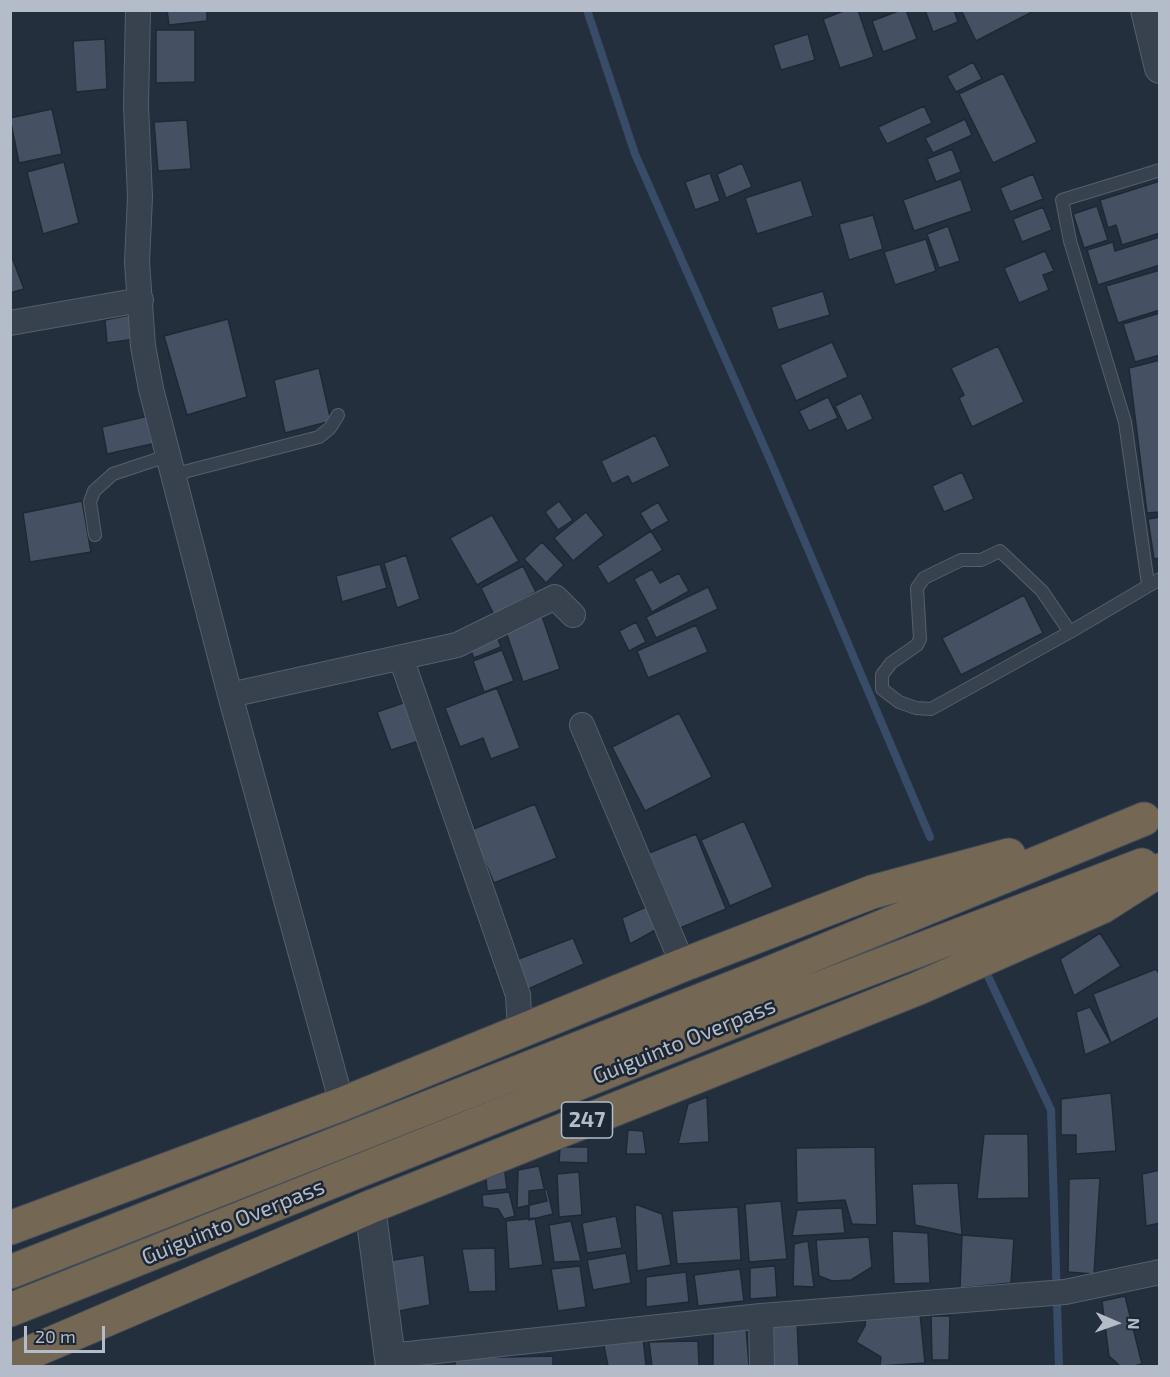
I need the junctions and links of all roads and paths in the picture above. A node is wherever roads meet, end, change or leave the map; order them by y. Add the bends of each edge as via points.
1 (138, 10) edge
2 (1146, 10) edge
3 (1160, 68) edge
4 (1160, 170) edge
5 (141, 300) junction
6 (10, 323) edge
7 (338, 415) dead end
8 (170, 465) junction
9 (95, 535) dead end
10 (1154, 581) edge
11 (573, 615) dead end
12 (1070, 632) junction
13 (401, 657) junction
14 (230, 695) junction
15 (582, 725) dead end
16 (1160, 858) edge
17 (1160, 870) edge
18 (683, 965) junction
19 (520, 1031) junction
20 (342, 1104) junction
21 (370, 1206) junction
22 (10, 1228) edge
23 (10, 1272) edge
24 (1160, 1272) edge
25 (10, 1310) edge
26 (761, 1316) junction
27 (10, 1361) edge
28 (390, 1361) edge
29 (762, 1366) edge

1 - 5 street via 137,262
2 - 3 street
4 - 10 lane via 1062,200 1070,241 1125,422
5 - 6 street
5 - 8 street via 143,346
7 - 8 lane via 319,437
8 - 9 lane via 113,474 94,491 90,502
8 - 14 street
10 - 12 lane
11 - 13 street via 555,597 457,645
12 - 12 lane via 931,709 899,702 882,689 882,675 891,663 920,639 917,588 924,579 961,560 981,560 1000,551 1042,591
13 - 14 street
13 - 19 street via 518,995
14 - 20 street
15 - 18 street
16 - 25 highway, Guiguinto Overpass via 770,1007
17 - 21 highway, 247 via 1102,907 919,988
18 - 19 highway
18 - 23 highway, Guiguinto Overpass via 872,892 1144,819 762,976
19 - 20 highway
20 - 22 highway
21 - 27 highway, 247
21 - 28 street
24 - 26 street via 1065,1292
26 - 28 street
26 - 29 street

